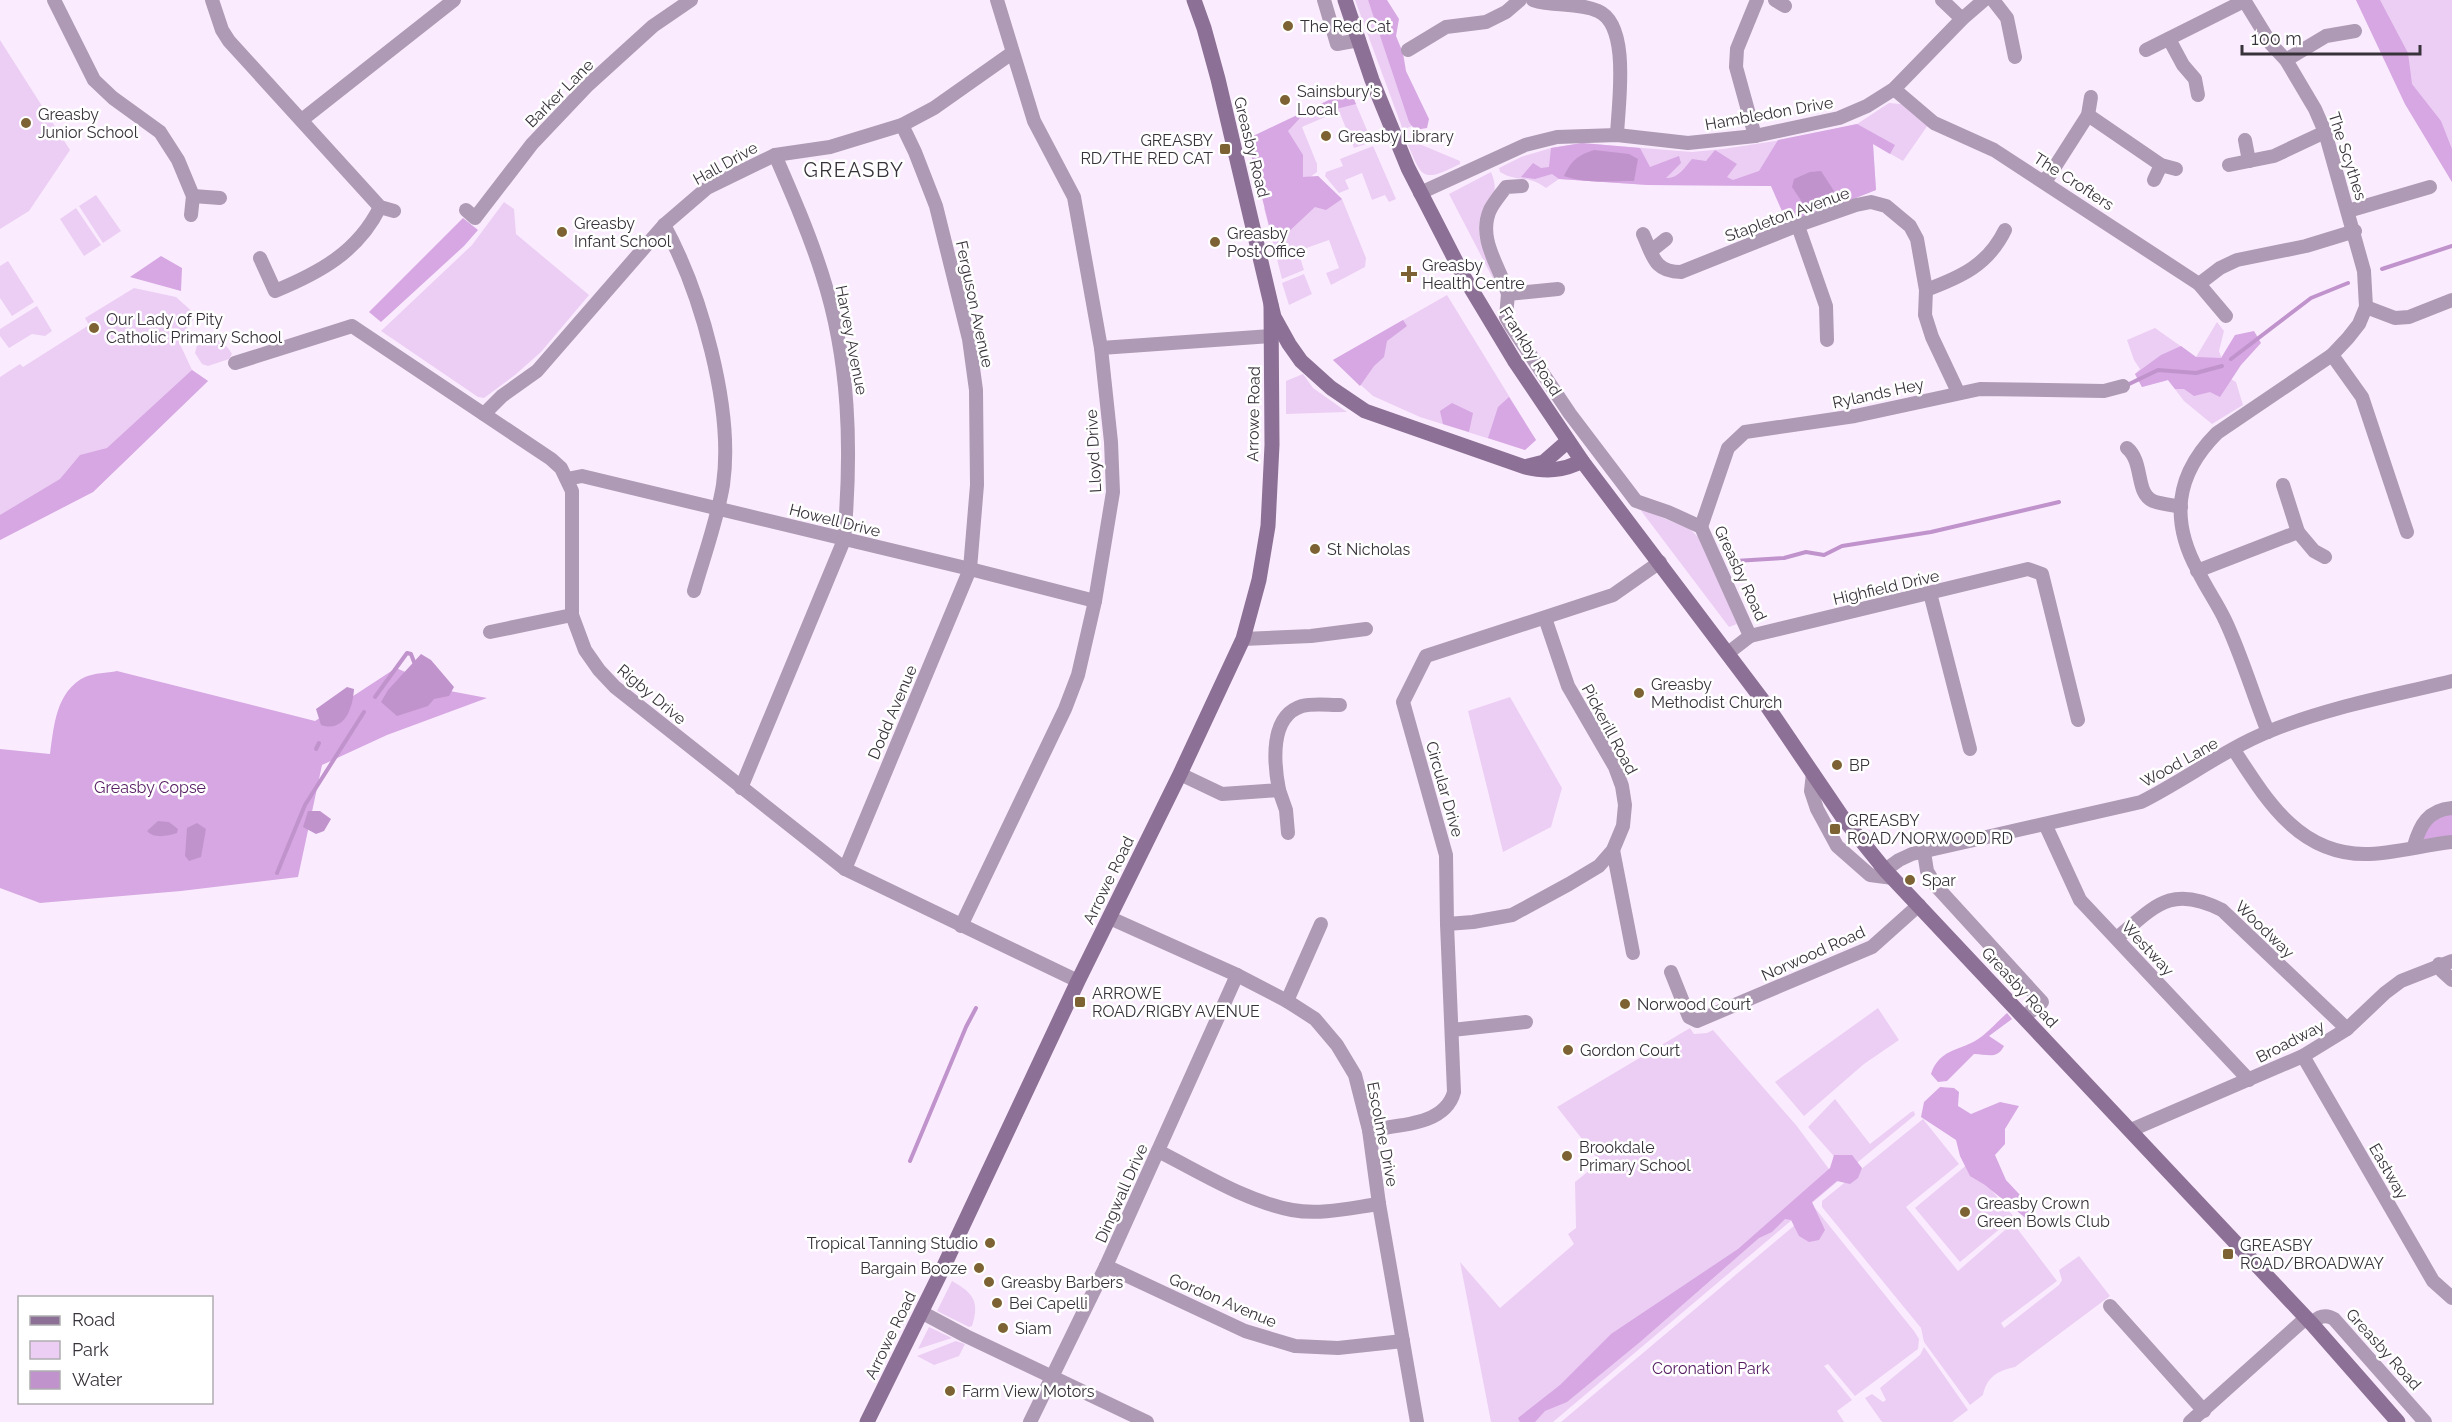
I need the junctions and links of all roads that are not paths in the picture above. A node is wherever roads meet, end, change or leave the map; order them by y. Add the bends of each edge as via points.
1 (54, 0) edge
2 (213, 0) edge
3 (454, 0) edge
4 (691, 0) edge
5 (997, 0) edge
6 (1194, 0) edge
7 (1324, 0) edge
8 (1345, 0) edge
9 (1520, 0) edge
10 (1533, 0) edge
11 (1758, 0) edge
12 (1942, 0) edge
13 (1984, 0) edge
14 (1993, 0) edge
15 (2244, 0) edge
16 (1603, 6) edge
17 (1962, 19) junction
18 (2355, 31) dead end
19 (2169, 39) junction
20 (1359, 40) junction
21 (1408, 50) dead end
22 (2146, 50) dead end
23 (1012, 52) junction
24 (2015, 57) dead end
25 (2286, 60) junction
26 (1894, 89) junction
27 (2198, 95) dead end
28 (2091, 97) dead end
29 (2088, 115) junction
30 (303, 119) junction
31 (902, 125) junction
32 (2325, 132) junction
33 (1617, 135) junction
34 (1755, 136) junction
35 (2245, 140) dead end
36 (775, 155) junction
37 (2249, 161) junction
38 (2161, 165) junction
39 (2229, 165) dead end
40 (2176, 169) dead end
41 (2043, 180) junction
42 (2154, 180) dead end
43 (1522, 186) dead end
44 (2430, 187) dead end
45 (1420, 193) junction
46 (193, 196) junction
47 (220, 198) dead end
48 (380, 207) junction
49 (466, 210) dead end
50 (394, 211) dead end
51 (2348, 211) junction
52 (191, 215) dead end
53 (664, 225) junction
54 (1798, 226) junction
55 (2005, 230) dead end
56 (2355, 231) junction
57 (1643, 234) dead end
58 (1666, 239) dead end
59 (1651, 251) junction
60 (260, 258) dead end
61 (2199, 284) junction
62 (1558, 289) dead end
63 (1926, 290) junction
64 (1508, 294) junction
65 (2452, 300) edge
66 (1271, 305) junction
67 (2366, 307) junction
68 (2226, 316) dead end
69 (1272, 331) junction
70 (1827, 340) dead end
71 (1101, 348) junction
72 (2332, 355) junction
73 (1301, 361) junction
74 (1272, 362) junction
75 (235, 363) dead end
76 (2123, 386) dead end
77 (1958, 392) junction
78 (484, 414) junction
79 (1568, 441) junction
80 (2127, 448) dead end
81 (1582, 461) junction
82 (1525, 467) junction
83 (567, 479) junction
84 (2283, 485) dead end
85 (2181, 507) junction
86 (718, 508) junction
87 (1621, 512) joint
88 (1701, 527) junction
89 (2298, 532) junction
90 (2407, 532) dead end
91 (844, 540) junction
92 (2325, 557) dead end
93 (1660, 562) junction
94 (970, 568) junction
95 (2197, 571) junction
96 (694, 591) dead end
97 (1930, 594) junction
98 (1095, 601) junction
99 (572, 615) junction
100 (1545, 618) junction
101 (1366, 628) dead end
102 (490, 632) dead end
103 (1750, 636) junction
104 (1243, 639) junction
105 (1728, 653) junction
106 (2452, 681) edge
107 (1340, 705) dead end
108 (2078, 720) dead end
109 (2268, 732) junction
110 (1970, 749) dead end
111 (2234, 750) junction
112 (1813, 773) junction
113 (1180, 774) junction
114 (741, 788) junction
115 (1279, 790) junction
116 (2452, 808) edge
117 (2045, 824) junction
118 (1288, 833) dead end
119 (2452, 842) edge
120 (2414, 846) junction
121 (1613, 850) junction
122 (1924, 852) junction
123 (844, 869) junction
124 (1889, 874) junction
125 (1919, 905) junction
126 (1110, 918) junction
127 (1321, 924) dead end
128 (1447, 924) junction
129 (961, 926) junction
130 (2117, 938) junction
131 (1633, 953) dead end
132 (2446, 962) edge
133 (1671, 972) dead end
134 (1237, 975) junction
135 (2452, 980) edge
136 (1078, 981) junction
137 (1287, 1001) junction
138 (2024, 1017) junction
139 (1526, 1022) dead end
140 (1452, 1029) junction
141 (2347, 1029) junction
142 (2303, 1056) junction
143 (2249, 1080) junction
144 (1369, 1130) junction
145 (2131, 1130) junction
146 (1158, 1151) junction
147 (1379, 1204) junction
148 (1106, 1266) junction
149 (2452, 1298) edge
150 (2110, 1306) dead end
151 (921, 1312) junction
152 (2309, 1321) junction
153 (1403, 1341) junction
154 (1051, 1377) junction
155 (2204, 1411) junction
156 (867, 1422) edge
157 (1030, 1422) edge
158 (1147, 1422) edge
159 (1417, 1422) edge
160 (2190, 1422) edge
161 (2398, 1422) edge
162 (2425, 1422) edge

1 - 46 street via 94,80 160,132 178,160
2 - 30 street via 229,41
3 - 30 street
4 - 49 street, Barker Lane via 653,26 588,85 532,144 475,218
5 - 23 street, Lloyd Drive
6 - 66 street, Greasby Road via 1218,79
7 - 20 street via 1337,44
8 - 20 street, Frankby Road
9 - 21 street via 1486,21 1446,27
10 - 16 street
11 - 34 street via 1737,49 1736,67
12 - 17 street
13 - 17 street, Hambledon Drive
14 - 24 street via 2007,18
15 - 19 street
15 - 25 street, The Scythes via 2271,44
16 - 33 street via 1619,43
17 - 26 street, Hambledon Drive
18 - 25 street via 2326,36
19 - 22 street
19 - 27 street via 2194,80
20 - 45 street, Frankby Road
23 - 31 street, Hall Drive via 934,108
23 - 71 street, Lloyd Drive via 1034,121 1074,197
25 - 32 street, The Scythes
26 - 34 street, Hambledon Drive via 1839,118
26 - 41 street, The Crofters via 1934,123 1994,150
28 - 29 street
29 - 38 street
29 - 41 street
30 - 48 street
31 - 36 street, Hall Drive via 830,147
31 - 94 street, Ferguson Avenue via 936,206 969,339 978,440
32 - 37 street via 2274,156
32 - 51 street, The Scythes
33 - 34 street, Hambledon Drive via 1688,144
33 - 45 street, Hambledon Drive via 1557,137 1526,145
35 - 37 street
36 - 53 street, Hall Drive via 707,188
36 - 91 street, Harvey Avenue via 823,276 839,344 847,395 849,449
37 - 39 street
38 - 40 street
38 - 42 street
41 - 61 street, The Crofters
43 - 64 street, Greasby Road via 1506,187 1490,210 1485,227
44 - 51 street
45 - 79 street, Frankby Road via 1464,278
46 - 47 street
46 - 52 street
48 - 50 street
48 - 60 street via 357,241 314,275 275,291
51 - 56 street, The Scythes
53 - 78 street, Hall Drive via 537,371
53 - 86 street via 696,297 712,351 722,416 723,483
54 - 59 street, Stapleton Avenue via 1681,272 1668,272 1657,265
54 - 63 street, Stapleton Avenue via 1856,205 1871,202 1886,206 1910,225 1917,239
54 - 70 street via 1826,306
55 - 63 street via 1996,249 1972,269
56 - 61 street via 2237,260
56 - 67 street, The Scythes via 2365,275
57 - 59 street, Stapleton Avenue
58 - 59 street
61 - 68 street, The Crofters
62 - 64 street
63 - 77 street, Stapleton Avenue via 1925,315
64 - 88 street, Greasby Road via 1506,317 1510,326 1636,501
65 - 67 street via 2409,317 2396,318
66 - 69 street, Greasby Road
66 - 73 street, Greasby Road via 1277,324
67 - 72 street via 2359,324
69 - 71 street
69 - 74 street, Arrowe Road
71 - 98 street, Lloyd Drive via 1113,492
72 - 85 street via 2217,433 2202,448 2191,465
72 - 90 street via 2362,397
73 - 74 street
73 - 82 street, Greasby Road via 1365,411
74 - 104 street, Arrowe Road via 1268,526
75 - 78 street, Rigby Drive via 352,326
76 - 77 street, Rylands Hey via 2104,391 2002,388
77 - 88 street, Rylands Hey via 1855,416 1745,432 1728,448
78 - 83 street, Rigby Drive via 551,459
79 - 81 street, Frankby Road
79 - 82 street via 1544,462
80 - 85 street via 2136,455 2146,496
81 - 82 street, Greasby Road via 1567,469 1541,471
81 - 87 street, Frankby Road
83 - 86 street, Howell Drive via 582,476
83 - 99 street, Rigby Drive via 573,506
84 - 89 street
85 - 95 street via 2183,536
86 - 91 street, Howell Drive
86 - 96 street
87 - 93 street, Greasby Road
88 - 103 street, Greasby Road
89 - 92 street via 2314,551
89 - 95 street
91 - 94 street, Howell Drive
91 - 114 street, Harvey Avenue
93 - 100 street, Circular Drive via 1613,595
93 - 105 street, Greasby Road
94 - 98 street, Howell Drive
94 - 123 street, Dodd Avenue
95 - 109 street via 2224,618
97 - 103 street, Highfield Drive
97 - 108 street, Highfield Drive via 2028,569 2042,574
97 - 110 street
98 - 129 street, Lloyd Drive via 1078,675 1065,709
99 - 102 street
99 - 114 street, Rigby Drive via 585,650 615,687
100 - 121 street, Pickerill Road via 1568,686 1622,786 1623,826
100 - 128 street, Circular Drive via 1426,656 1403,702 1446,855
101 - 104 street via 1311,636
103 - 105 street, Greasby Road
104 - 113 street, Arrowe Road
105 - 112 street, Greasby Road
106 - 109 street, Wood Lane via 2316,714
107 - 115 street via 1302,706 1282,722 1277,735
109 - 111 street, Wood Lane
111 - 117 street, Wood Lane via 2141,802
111 - 120 street via 2277,813 2307,838 2352,853
112 - 124 street, Greasby Road via 1843,818
112 - 124 street via 1811,791 1816,809 1837,846 1870,875
113 - 115 street via 1222,794
113 - 126 street, Arrowe Road
114 - 123 street, Rigby Drive
115 - 118 street
116 - 120 street via 2427,817
117 - 122 street, Wood Lane
117 - 130 street, Westway via 2080,900
119 - 120 street
121 - 128 street, Pickerill Road via 1599,866 1512,915
121 - 131 street
122 - 124 street, Wood Lane via 1899,860
122 - 138 street via 1927,871 1936,886 2042,1002
123 - 129 street, Rigby Drive
124 - 125 street, Greasby Road
125 - 133 street, Norwood Road via 1872,946 1696,1021 1689,1017
125 - 138 street, Greasby Road
126 - 134 street, Escolme Drive
126 - 136 street, Arrowe Road
127 - 137 street
128 - 140 street, Circular Drive
129 - 136 street, Rigby Drive
130 - 141 street, Woodway via 2158,904 2180,898 2208,902 2222,910
130 - 143 street, Westway
132 - 135 street via 2442,970
132 - 141 street, Broadway via 2401,981
134 - 137 street, Escolme Drive
134 - 146 street, Dingwall Drive
136 - 151 street, Arrowe Road
137 - 144 street, Escolme Drive via 1315,1019 1337,1045 1355,1075
138 - 145 street, Greasby Road
139 - 140 street
140 - 144 street, Circular Drive via 1454,1092 1447,1107 1427,1119
141 - 142 street, Broadway
142 - 143 street, Broadway
142 - 149 street, Eastway via 2433,1281
143 - 145 street, Broadway
144 - 147 street, Escolme Drive
145 - 152 street, Greasby Road
146 - 147 street via 1255,1199 1292,1210 1338,1210
146 - 148 street, Dingwall Drive
147 - 153 street, Escolme Drive
148 - 153 street, Gordon Avenue via 1245,1330 1295,1346 1338,1348
148 - 154 street, Dingwall Drive
150 - 155 street
151 - 154 street
151 - 156 street, Arrowe Road
152 - 155 street
152 - 161 street, Greasby Road
152 - 162 street, Greasby Road via 2323,1316 2334,1319
153 - 159 street, Escolme Drive
154 - 157 street, Dingwall Drive
154 - 158 street
155 - 160 street

